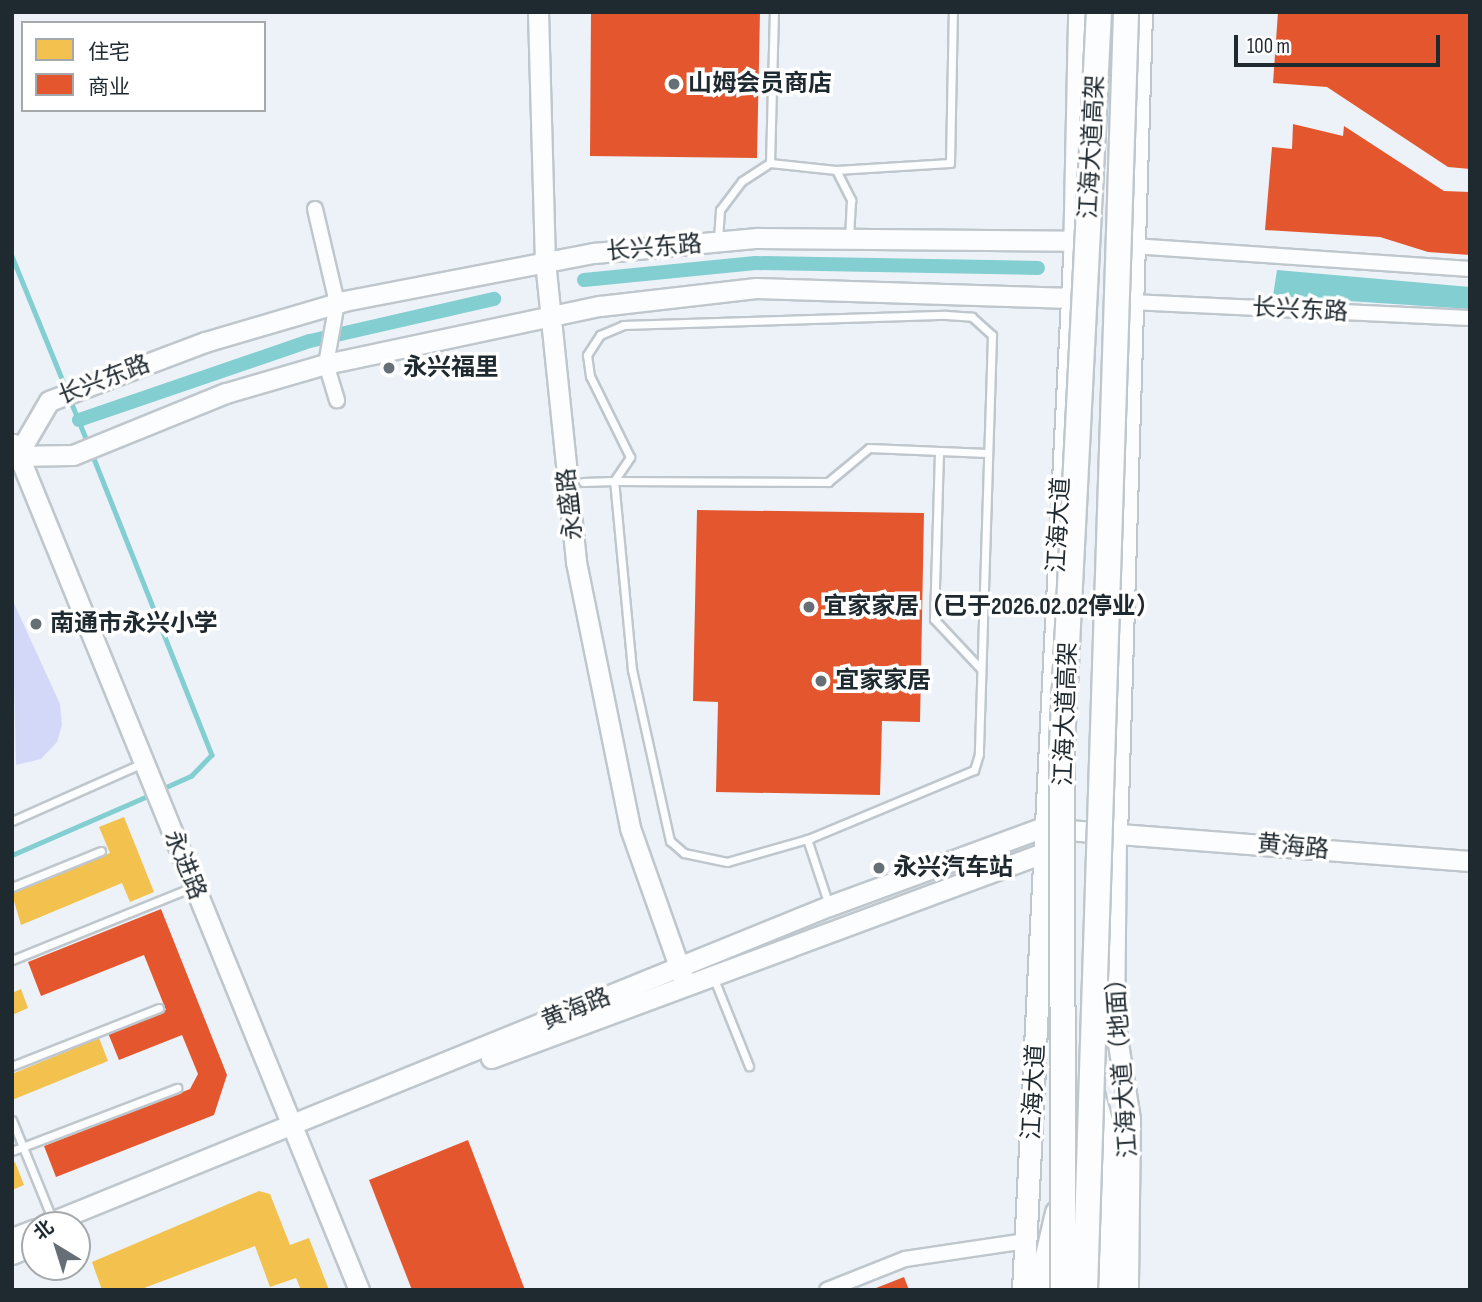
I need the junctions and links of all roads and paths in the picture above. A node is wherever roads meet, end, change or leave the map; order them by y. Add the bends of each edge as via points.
1 (538, 12) edge
2 (774, 12) edge
3 (953, 12) edge
4 (1079, 12) edge
5 (1099, 12) edge
6 (1126, 12) edge
7 (1141, 12) edge
8 (770, 163) junction
9 (836, 170) junction
10 (315, 209) dead end
11 (849, 238) junction
12 (1074, 241) junction
13 (718, 242) junction
14 (1133, 246) junction
15 (545, 261) junction
16 (1470, 269) edge
17 (1071, 298) junction
18 (1131, 302) junction
19 (337, 303) junction
20 (551, 316) junction
21 (1470, 318) edge
22 (326, 364) junction
23 (337, 400) dead end
24 (14, 450) edge
25 (939, 452) junction
26 (987, 453) junction
27 (614, 481) junction
28 (583, 482) dead end
29 (980, 668) junction
30 (146, 768) junction
31 (12, 821) edge
32 (1041, 828) junction
33 (1116, 835) junction
34 (807, 839) junction
35 (101, 851) dead end
36 (1042, 851) junction
37 (1470, 861) edge
38 (12, 887) edge
39 (194, 887) junction
40 (829, 906) junction
41 (12, 960) edge
42 (708, 965) junction
43 (682, 975) junction
44 (159, 1008) dead end
45 (12, 1066) edge
46 (748, 1066) dead end
47 (1090, 1084) junction
48 (177, 1088) dead end
49 (12, 1120) edge
50 (292, 1130) junction
51 (23, 1147) junction
52 (12, 1151) edge
53 (1067, 1175) junction
54 (40, 1211) edge
55 (81, 1211) edge
56 (91, 1220) edge
57 (1026, 1241) junction
58 (359, 1290) edge
59 (827, 1290) edge
60 (1023, 1290) edge
61 (1040, 1290) edge
62 (1063, 1290) edge
63 (1085, 1290) edge
64 (1110, 1290) edge
65 (1128, 1290) edge

1 - 15 street, 永盛路
2 - 8 lane
3 - 9 lane via 950,163
4 - 12 main road, 江海大道
5 - 53 highway, 江海大道高架, bridge via 1062,744
6 - 47 highway, 江海大道高架, bridge
7 - 14 main road
8 - 9 lane
8 - 13 lane via 742,181 720,210
9 - 11 lane via 851,200
10 - 19 street
11 - 12 street, 长兴东路
11 - 13 street, 长兴东路
12 - 17 main road, 江海大道
13 - 15 street, 长兴东路
14 - 16 street
14 - 18 main road
15 - 19 street, 长兴东路
15 - 20 street, 永盛路
17 - 20 street, 长兴东路 via 755,288
17 - 32 main road, 江海大道
18 - 21 street, 长兴东路
18 - 33 main road
19 - 22 street
19 - 24 street, 长兴东路 via 49,401
20 - 22 street, 长兴东路
20 - 43 street, 永盛路 via 576,562 609,738 631,828
22 - 23 street
22 - 24 street, 长兴东路 via 226,393 74,454
24 - 30 street, 永进路
25 - 26 lane
25 - 27 lane via 869,448 828,482
25 - 29 lane via 934,619
26 - 27 lane via 992,335 972,317 873,314 623,325 600,335 587,355 590,376 630,457
26 - 29 lane
27 - 28 lane
27 - 34 lane via 632,670 670,841 684,853 727,862
29 - 34 lane via 974,770
30 - 31 lane
30 - 39 street, 永进路
32 - 33 street, 黄海路
32 - 36 main road, 江海大道
32 - 40 street, 黄海路
33 - 36 street, 黄海路
33 - 37 street, 黄海路
33 - 65 street, 江海大道（地面） via 1114,1018 1130,1119
34 - 40 lane
35 - 38 lane
36 - 42 street, 黄海路
36 - 57 main road, 江海大道
39 - 41 lane
39 - 50 street, 永进路
40 - 42 street, 黄海路
42 - 43 street, 黄海路
42 - 46 lane
43 - 50 street, 黄海路
44 - 45 lane
47 - 63 highway, 江海大道高架, bridge
47 - 64 highway via 1113,1165
48 - 51 lane
49 - 51 lane
50 - 55 street, 黄海路
50 - 56 street, 黄海路
50 - 58 street, 永进路
51 - 52 lane
51 - 54 lane
53 - 61 highway, bridge
53 - 62 highway, 江海大道高架, bridge
57 - 59 street via 905,1259
57 - 60 main road, 江海大道

